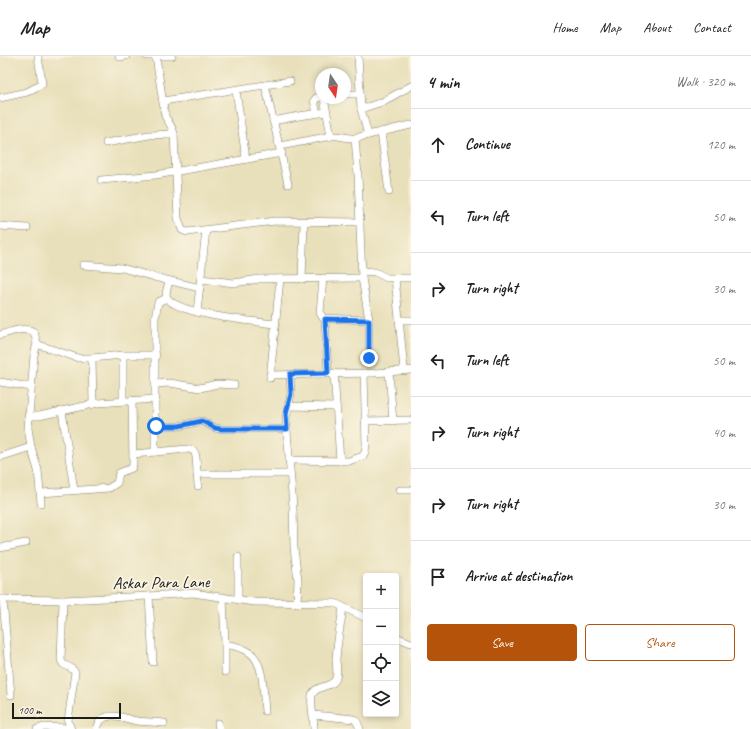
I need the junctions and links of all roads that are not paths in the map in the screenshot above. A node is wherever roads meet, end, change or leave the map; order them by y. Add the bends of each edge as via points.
1 (38, 56) edge
2 (119, 56) edge
3 (126, 56) edge
4 (147, 56) edge
5 (172, 56) edge
6 (358, 56) edge
7 (156, 57) edge
8 (290, 81) dead end
9 (266, 85) junction
10 (411, 86) edge
11 (236, 90) junction
12 (351, 94) edge
13 (360, 94) junction
14 (0, 98) edge
15 (315, 100) edge
16 (163, 101) junction
17 (325, 104) edge
18 (361, 109) junction
19 (327, 112) junction
20 (317, 113) junction
21 (273, 121) junction
22 (411, 125) edge
23 (381, 132) junction
24 (174, 134) junction
25 (368, 135) junction
26 (331, 136) junction
27 (355, 138) junction
28 (106, 143) dead end
29 (281, 149) junction
30 (246, 159) junction
31 (177, 171) junction
32 (101, 180) dead end
33 (288, 184) dead end
34 (389, 192) dead end
35 (304, 222) junction
36 (360, 222) junction
37 (0, 226) edge
38 (27, 228) dead end
39 (206, 230) junction
40 (83, 265) dead end
41 (362, 275) junction
42 (323, 278) junction
43 (395, 278) junction
44 (411, 278) edge
45 (201, 279) junction
46 (280, 279) junction
47 (302, 279) junction
48 (169, 281) junction
49 (200, 288) junction
50 (167, 298) junction
51 (197, 312) junction
52 (325, 319) junction
53 (369, 320) junction
54 (399, 320) junction
55 (411, 320) edge
56 (275, 324) junction
57 (0, 335) edge
58 (37, 343) junction
59 (123, 355) junction
60 (156, 355) junction
61 (92, 358) junction
62 (369, 358) dead end
63 (408, 370) edge
64 (389, 372) junction
65 (331, 373) junction
66 (364, 373) junction
67 (290, 374) junction
68 (0, 382) edge
69 (156, 384) junction
70 (234, 385) dead end
71 (32, 387) junction
72 (156, 399) junction
73 (123, 400) junction
74 (132, 400) junction
75 (93, 404) junction
76 (288, 406) junction
77 (336, 407) junction
78 (62, 411) junction
79 (28, 416) junction
80 (393, 420) junction
81 (411, 420) edge
82 (365, 421) junction
83 (156, 426) junction
84 (287, 429) junction
85 (31, 447) junction
86 (156, 452) junction
87 (134, 454) junction
88 (0, 457) edge
89 (289, 460) junction
90 (340, 461) junction
91 (198, 474) junction
92 (290, 474) junction
93 (198, 486) dead end
94 (74, 490) junction
95 (400, 490) dead end
96 (411, 490) edge
97 (41, 493) junction
98 (42, 503) dead end
99 (26, 543) dead end
100 (0, 548) edge
101 (238, 557) dead end
102 (150, 596) junction
103 (223, 597) junction
104 (1, 599) edge
105 (238, 599) junction
106 (63, 600) junction
107 (297, 603) junction
108 (344, 607) junction
109 (363, 616) edge
110 (399, 638) edge
111 (411, 643) edge
112 (225, 644) junction
113 (154, 662) dead end
114 (225, 672) dead end
115 (11, 695) dead end
116 (264, 711) dead end
117 (314, 715) junction
118 (164, 723) dead end
119 (148, 725) edge
120 (37, 729) edge
121 (71, 729) edge
122 (97, 729) edge
123 (314, 729) edge
124 (360, 729) edge

1 - 14 street via 42,84 27,92
2 - 3 street
4 - 7 street
5 - 7 street
6 - 13 street
7 - 16 street
8 - 9 street
9 - 11 street
9 - 21 street
10 - 18 street via 382,102
11 - 16 street
11 - 30 street
12 - 13 street
13 - 18 street
15 - 20 street
16 - 24 street via 167,121
17 - 19 street
18 - 25 street
19 - 20 street
19 - 26 street
20 - 21 street
21 - 29 street
22 - 23 street
23 - 25 street
23 - 34 street
24 - 28 street via 149,135
24 - 31 street
25 - 27 street
26 - 27 street
26 - 29 street
27 - 36 street
29 - 30 street
29 - 33 street
30 - 31 street
31 - 32 street
31 - 39 street via 180,227 187,232
35 - 36 street
35 - 39 street via 275,221
35 - 47 street
36 - 41 street
37 - 38 street
39 - 45 street
40 - 48 street via 122,268
41 - 42 street
41 - 43 street via 375,272 387,278
41 - 53 street
42 - 47 street
42 - 52 street via 320,316
43 - 44 street
43 - 54 street
45 - 46 street via 234,283 254,279
45 - 49 street
46 - 47 street
46 - 56 street
48 - 49 street
48 - 50 street
49 - 51 street
50 - 51 street via 176,305
50 - 60 street via 156,304
51 - 56 street
52 - 53 street
52 - 65 street
53 - 62 street
54 - 55 street
54 - 63 street
56 - 67 street via 270,376
57 - 58 street via 23,329 31,330
58 - 61 street via 72,356
58 - 71 street
59 - 60 street
59 - 61 street
59 - 73 street
60 - 69 street
61 - 75 street
63 - 64 street
64 - 66 street
64 - 80 street
65 - 66 street
65 - 67 street
65 - 77 street
66 - 82 street
67 - 76 street via 291,394
68 - 71 street
69 - 70 street via 170,383 200,388 217,384
69 - 72 street
71 - 79 street
72 - 74 street
72 - 83 street
73 - 74 street
73 - 75 street
74 - 87 street
75 - 78 street
76 - 77 street
76 - 84 street
77 - 90 street
78 - 79 street
78 - 94 street
79 - 85 street
80 - 81 street
80 - 82 street
82 - 90 street via 366,445 363,456
83 - 84 street via 179,426 202,421 221,429
83 - 86 street
84 - 89 street
85 - 88 street
85 - 97 street
86 - 87 street
86 - 91 street via 192,449
87 - 94 street via 132,468 119,473 117,483 113,486
89 - 90 street
89 - 92 street
91 - 92 street
91 - 93 street
92 - 107 street via 298,580
94 - 97 street
95 - 96 street
97 - 98 street
99 - 100 street
101 - 105 street
102 - 103 street, Askar Para Lane via 192,593
102 - 106 street, Askar Para Lane
102 - 113 street
103 - 105 street, Askar Para Lane
103 - 112 street
104 - 106 street, Askar Para Lane
104 - 115 street
105 - 107 street, Askar Para Lane
106 - 121 street via 61,660 75,672 68,721
107 - 108 street, Askar Para Lane via 335,603
108 - 109 street, Askar Para Lane
108 - 117 street via 336,659 337,677 333,682 314,692 311,701
110 - 111 street
112 - 114 street
112 - 116 street via 251,652 256,660 262,676
117 - 123 street
117 - 124 street via 354,719
118 - 119 street
119 - 122 street via 124,717 108,716 100,721
120 - 121 street

